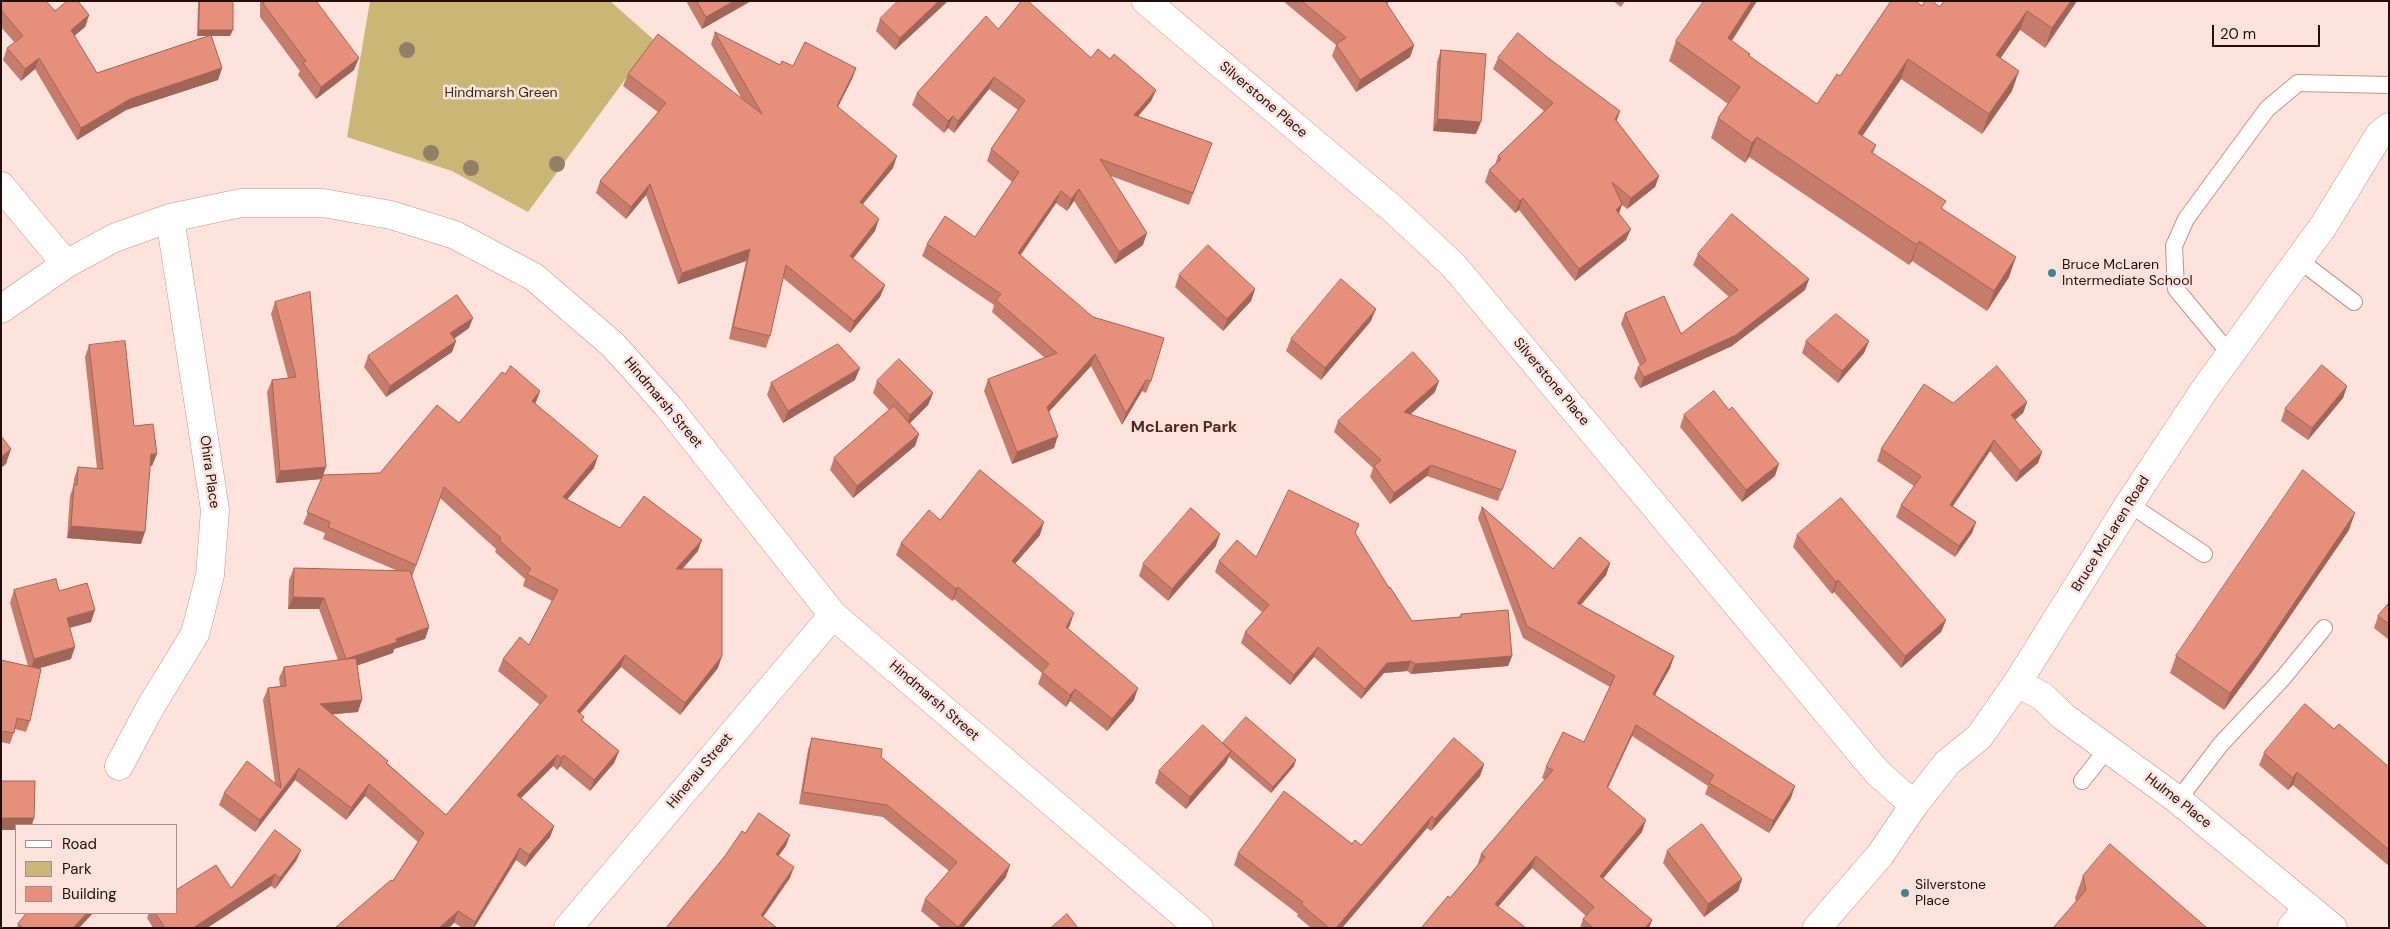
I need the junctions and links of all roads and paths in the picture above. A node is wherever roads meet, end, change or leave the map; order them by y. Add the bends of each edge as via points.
1 (1146, 1) edge
2 (2389, 85) edge
3 (2389, 127) edge
4 (1, 186) edge
5 (170, 218) junction
6 (2299, 260) junction
7 (66, 264) junction
8 (2354, 302) dead end
9 (1, 309) edge
10 (2230, 353) junction
11 (2130, 504) junction
12 (2204, 554) dead end
13 (833, 615) junction
14 (2324, 628) dead end
15 (2018, 683) junction
16 (2107, 748) junction
17 (119, 766) dead end
18 (2082, 781) dead end
19 (2178, 800) junction
20 (1914, 804) junction
21 (2308, 907) junction
22 (568, 928) edge
23 (1199, 928) edge
24 (1817, 928) edge
25 (2291, 928) edge
26 (2333, 928) edge

1 - 20 street, Silverstone Place via 1394,210 1454,266 1877,772
2 - 10 lane via 2298,83 2267,109 2186,219 2174,246 2176,289
3 - 6 street, Bruce McLaren Road via 2379,135
4 - 7 street
5 - 7 street, Hindmarsh Street via 114,238
5 - 13 street, Hindmarsh Street via 242,203 323,203 391,215 455,235 534,277 613,345 667,405
5 - 17 street, Ohira Place via 215,510 210,575 195,634
6 - 8 lane
6 - 10 street, Bruce McLaren Road
7 - 9 street, Hindmarsh Street
10 - 11 street, Bruce McLaren Road
11 - 12 lane
11 - 15 street, Bruce McLaren Road
13 - 22 street, Hinerau Street
13 - 23 street, Hindmarsh Street
14 - 19 lane via 2283,678 2221,744
15 - 16 street, Hulme Place via 2042,696 2064,717
15 - 20 street, Bruce McLaren Road via 1979,737 1947,763
16 - 18 lane
16 - 19 street, Hulme Place
19 - 21 street, Hulme Place
20 - 24 street, Bruce McLaren Road via 1880,855
21 - 25 street
21 - 26 street, Hulme Place

